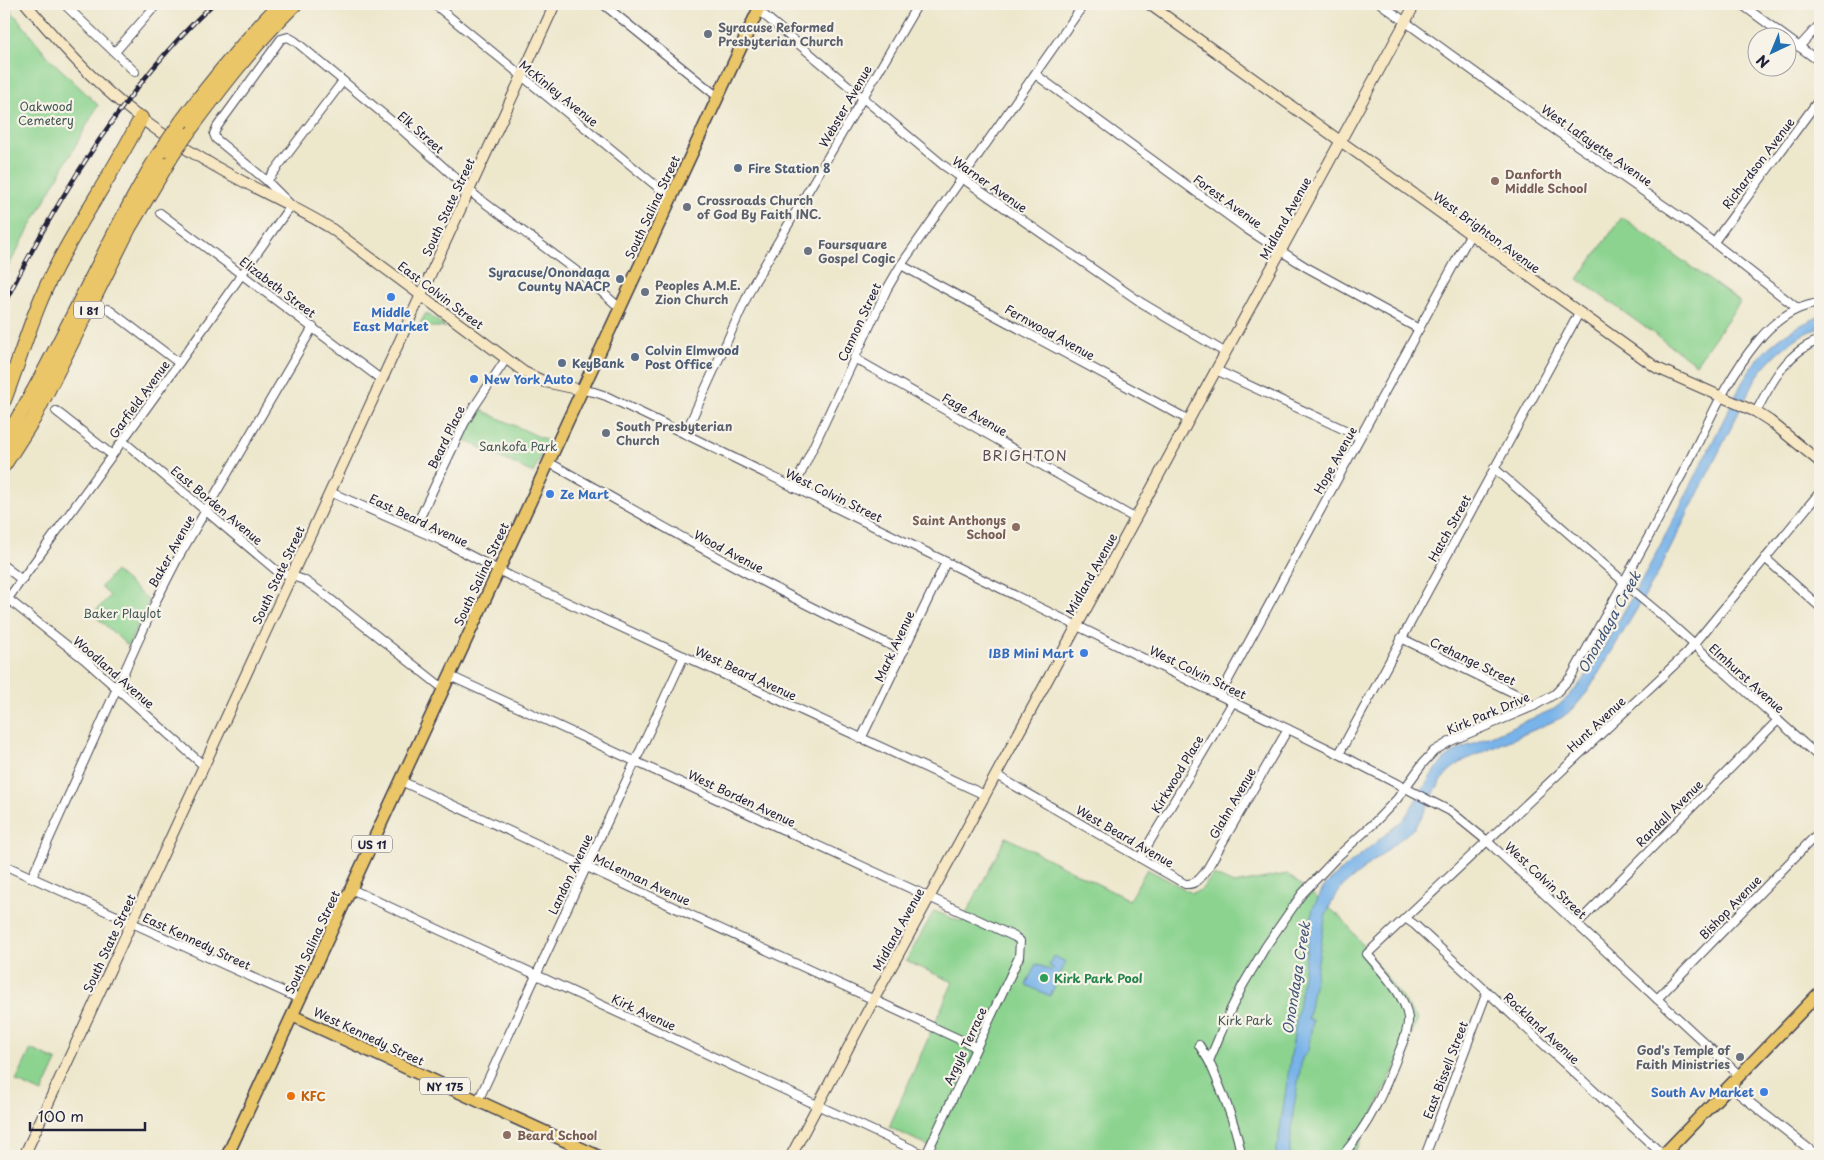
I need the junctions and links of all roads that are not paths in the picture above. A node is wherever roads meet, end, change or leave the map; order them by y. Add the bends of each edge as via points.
1 (64, 4) edge
2 (157, 4) edge
3 (280, 4) edge
4 (295, 4) edge
5 (434, 4) edge
6 (555, 4) edge
7 (603, 4) edge
8 (918, 4) edge
9 (1084, 4) edge
10 (1150, 4) edge
11 (1381, 4) edge
12 (1415, 4) edge
13 (1741, 4) edge
14 (30, 5) edge
15 (759, 7) edge
16 (1406, 22) junction
17 (1820, 24) edge
18 (276, 43) joint
19 (1799, 47) junction
20 (115, 52) junction
21 (1820, 62) edge
22 (135, 72) dead end
23 (1035, 74) junction
24 (521, 76) junction
25 (343, 81) junction
26 (718, 97) junction
27 (863, 97) junction
28 (1820, 98) edge
29 (141, 118) junction
30 (1340, 142) junction
31 (166, 154) junction
32 (250, 167) junction
33 (962, 179) junction
34 (240, 180) junction
35 (267, 182) junction
36 (470, 190) junction
37 (671, 198) junction
38 (291, 205) junction
39 (160, 213) dead end
40 (1470, 235) junction
41 (1714, 242) junction
42 (1280, 252) junction
43 (901, 265) junction
44 (242, 275) junction
45 (420, 294) junction
46 (1820, 303) edge
47 (620, 308) junction
48 (1798, 308) junction
49 (108, 310) dead end
50 (1579, 313) junction
51 (312, 327) junction
52 (1419, 329) junction
53 (1820, 340) edge
54 (1226, 353) junction
55 (854, 358) junction
56 (506, 359) junction
57 (179, 363) junction
58 (1216, 370) junction
59 (382, 380) junction
60 (582, 390) junction
61 (1725, 399) junction
62 (4, 400) edge
63 (1752, 410) junction
64 (56, 411) dead end
65 (1189, 420) junction
66 (685, 434) junction
67 (1360, 437) junction
68 (123, 441) junction
69 (4, 442) edge
70 (112, 455) junction
71 (548, 462) junction
72 (1820, 462) edge
73 (4, 465) edge
74 (1494, 468) junction
75 (794, 488) junction
76 (330, 492) junction
77 (1820, 492) edge
78 (207, 510) junction
79 (1136, 518) junction
80 (415, 528) junction
81 (1764, 558) junction
82 (946, 562) junction
83 (4, 566) edge
84 (498, 570) junction
85 (291, 576) junction
86 (22, 580) junction
87 (1624, 582) junction
88 (6, 602) edge
89 (1820, 607) edge
90 (1077, 626) junction
91 (1401, 638) junction
92 (1693, 645) junction
93 (904, 650) junction
94 (684, 656) junction
95 (450, 676) junction
96 (117, 689) junction
97 (444, 689) junction
98 (1220, 695) junction
99 (1233, 702) junction
100 (1534, 706) junction
101 (1778, 720) junction
102 (1288, 729) junction
103 (862, 739) junction
104 (1339, 754) junction
105 (1820, 758) edge
106 (635, 761) junction
107 (204, 765) junction
108 (996, 775) junction
109 (401, 781) junction
110 (1405, 789) junction
111 (985, 795) junction
112 (1820, 831) edge
113 (1487, 841) junction
114 (1140, 858) junction
115 (4, 865) edge
116 (586, 866) junction
117 (32, 878) junction
118 (1192, 884) joint
119 (351, 889) junction
120 (930, 897) junction
121 (1405, 918) junction
122 (132, 923) junction
123 (1577, 924) junction
124 (1021, 944) joint
125 (535, 975) junction
126 (1487, 992) junction
127 (1820, 992) edge
128 (300, 999) junction
129 (874, 999) junction
130 (1657, 999) junction
131 (292, 1016) junction
132 (1199, 1045) dead end
133 (976, 1047) junction
134 (1209, 1061) junction
135 (1739, 1076) junction
136 (1729, 1086) junction
137 (478, 1101) junction
138 (817, 1104) junction
139 (24, 1156) edge
140 (227, 1156) edge
141 (598, 1156) edge
142 (790, 1156) edge
143 (927, 1156) edge
144 (1241, 1156) edge
145 (1342, 1156) edge
146 (1424, 1156) edge
147 (1663, 1156) edge
148 (1818, 1156) edge

1 - 20 street
2 - 20 street
3 - 31 highway, I 81, bridge via 205,90 182,121
4 - 31 highway, I 81, bridge via 231,74 186,135
5 - 24 street, McKinley Avenue
6 - 24 street, South State Street
7 - 26 street
8 - 27 street, Webster Avenue
9 - 23 street, Cannon Street
10 - 30 street, West Brighton Avenue
11 - 16 street, West Lafayette Avenue
12 - 16 street, Midland Avenue
13 - 19 street
14 - 29 street, East Colvin Street via 90,77
15 - 26 main road, South Salina Street / US 11
15 - 27 street, Warner Avenue
16 - 30 street, Midland Avenue
16 - 41 street, West Lafayette Avenue
17 - 19 street
18 - 25 street, Elk Street via 284,37 296,41
18 - 32 street, East Colvin Street via 214,134
19 - 21 street
20 - 22 street
23 - 33 street, Cannon Street
23 - 42 street, Forest Avenue
24 - 36 street, South State Street
24 - 37 street, McKinley Avenue
25 - 35 street
25 - 36 street, Elk Street
26 - 37 main road, South Salina Street / US 11
27 - 33 street, Warner Avenue
27 - 66 street, Webster Avenue via 751,288
28 - 41 street, Richardson Avenue
29 - 34 street, East Colvin Street
29 - 62 highway via 55,268 39,302
30 - 40 street, West Brighton Avenue
30 - 42 street, Midland Avenue
31 - 69 highway, I 81 via 134,196 27,405
31 - 73 highway, I 81 via 34,418
32 - 34 street
32 - 35 street, East Colvin Street
33 - 43 street, Cannon Street
33 - 54 street, Warner Avenue via 1142,303
34 - 38 street, East Colvin Street
35 - 38 street, East Colvin Street
36 - 45 street, South State Street
36 - 47 street, Elk Street
37 - 47 main road, South Salina Street / US 11
38 - 44 street, Garfield Avenue
38 - 45 street, East Colvin Street via 332,229
39 - 44 street, Elizabeth Street
40 - 50 street, West Brighton Avenue
40 - 52 street, Hope Avenue
41 - 48 street, West Lafayette Avenue
42 - 52 street, Forest Avenue
42 - 54 street, Midland Avenue
43 - 55 street, Cannon Street
43 - 65 street, Fernwood Avenue
44 - 51 street, Elizabeth Street
44 - 57 street, Garfield Avenue
45 - 56 street, East Colvin Street
45 - 59 street, South State Street
46 - 48 street, Kirk Park Drive
47 - 60 main road, South Salina Street / US 11
48 - 61 street, Kirk Park Drive via 1786,314 1758,341 1731,378
49 - 57 street
50 - 61 street, West Brighton Avenue via 1657,368
50 - 74 street, Hatch Street
51 - 59 street, Elizabeth Street
51 - 78 street, Baker Avenue
52 - 67 street, Hope Avenue
53 - 63 street via 1793,355
54 - 58 street, Midland Avenue
55 - 75 street, Cannon Street
55 - 79 street, Fage Avenue
56 - 60 street, East Colvin Street via 540,380
56 - 80 street, Beard Place via 464,424
57 - 68 street, Garfield Avenue
58 - 65 street, Midland Avenue
58 - 67 street
59 - 76 street, South State Street
60 - 66 street, West Colvin Street via 606,396
60 - 71 main road, South Salina Street / US 11
61 - 63 street, West Brighton Avenue
61 - 87 street, Kirk Park Drive
63 - 72 street, West Brighton Avenue
64 - 70 street
65 - 79 street, Midland Avenue
66 - 75 street, West Colvin Street
67 - 98 street, Hope Avenue
68 - 70 street, Garfield Avenue
68 - 78 street, East Borden Avenue
70 - 86 street, Garfield Avenue
71 - 84 main road, South Salina Street / US 11
71 - 93 street, Wood Avenue via 735,568 861,632
74 - 87 street
74 - 91 street, Hatch Street
75 - 82 street, West Colvin Street
76 - 80 street, East Beard Avenue
76 - 85 street, South State Street
77 - 81 street, Hunt Avenue
78 - 85 street, East Borden Avenue via 278,571
78 - 96 street, Baker Avenue via 178,558
79 - 90 street, Midland Avenue
80 - 84 street, East Beard Avenue
81 - 89 street
81 - 92 street, Hunt Avenue
82 - 90 street, West Colvin Street
82 - 93 street, Mark Avenue
83 - 86 street
84 - 94 street, West Beard Avenue
84 - 95 main road, South Salina Street / US 11
85 - 97 street, East Borden Avenue via 320,591
85 - 107 street, South State Street
86 - 88 street, Garfield Avenue
87 - 92 street, Elmhurst Avenue
87 - 100 street, Kirk Park Drive via 1571,677 1555,694
88 - 96 street, Woodland Avenue via 84,659
90 - 98 street, West Colvin Street
90 - 108 street, Midland Avenue
91 - 100 street, Crehange Street via 1520,696
91 - 104 street, Hatch Street
92 - 101 street, Elmhurst Avenue
92 - 113 street, Hunt Avenue
93 - 103 street, Mark Avenue
94 - 103 street, West Beard Avenue
94 - 106 street, Landon Avenue
95 - 97 main road, South Salina Street / US 11
95 - 106 street, West Borden Avenue
96 - 107 street, Woodland Avenue
96 - 117 street, Baker Avenue
97 - 109 main road, South Salina Street / US 11
98 - 99 street, West Colvin Street
99 - 102 street, West Colvin Street
99 - 114 street, Kirkwood Place
100 - 110 street, Kirk Park Drive via 1440,747 1423,763
101 - 105 street, Elmhurst Avenue
101 - 123 street, Randall Avenue
102 - 104 street, West Colvin Street
102 - 118 street, Glahn Avenue via 1206,870
103 - 111 street, West Beard Avenue
104 - 110 street, West Colvin Street
106 - 116 street, Landon Avenue
106 - 120 street, West Borden Avenue
107 - 122 street, South State Street
108 - 111 street, Midland Avenue
108 - 114 street, West Beard Avenue
109 - 116 street, McLennan Avenue
109 - 119 main road, South Salina Street / US 11
110 - 113 street, West Colvin Street via 1450,811
110 - 134 street, Kirk Park Drive via 1302,894 1243,985
111 - 120 street, Midland Avenue
112 - 130 street, Bishop Avenue
113 - 121 street, Hunt Avenue
113 - 123 street, West Colvin Street
114 - 118 street, West Beard Avenue via 1184,884
115 - 117 street, East Kennedy Street
116 - 125 street, Landon Avenue
116 - 129 street, McLennan Avenue
117 - 122 street, East Kennedy Street
119 - 125 street, Kirk Avenue
119 - 128 main road, South Salina Street / US 11
120 - 124 street, West Borden Avenue via 1015,937
120 - 129 street, Midland Avenue
121 - 126 street, Rockland Avenue
121 - 145 street, Hunt Avenue via 1367,954 1404,1004 1408,1019 1406,1030 1374,1112
122 - 128 street, East Kennedy Street
122 - 139 street, South State Street
123 - 130 street, West Colvin Street
124 - 133 street, Argyle Terrace via 1019,957
125 - 137 street, Landon Avenue
125 - 138 street, Kirk Avenue
126 - 146 street, East Bissell Street
126 - 147 street, Rockland Avenue
127 - 135 main road
128 - 131 main road, South Salina Street / US 11
129 - 133 street, McLennan Avenue
129 - 138 street, Midland Avenue
130 - 135 street, West Colvin Street
131 - 137 main road, West Kennedy Street / NY 175
131 - 140 main road, South Salina Street / US 11
132 - 134 street
133 - 143 street, Argyle Terrace
134 - 144 street
135 - 136 main road
136 - 147 main road
136 - 148 street
137 - 141 main road, West Kennedy Street / NY 175
138 - 142 street, Midland Avenue
138 - 143 street, Kirk Avenue

